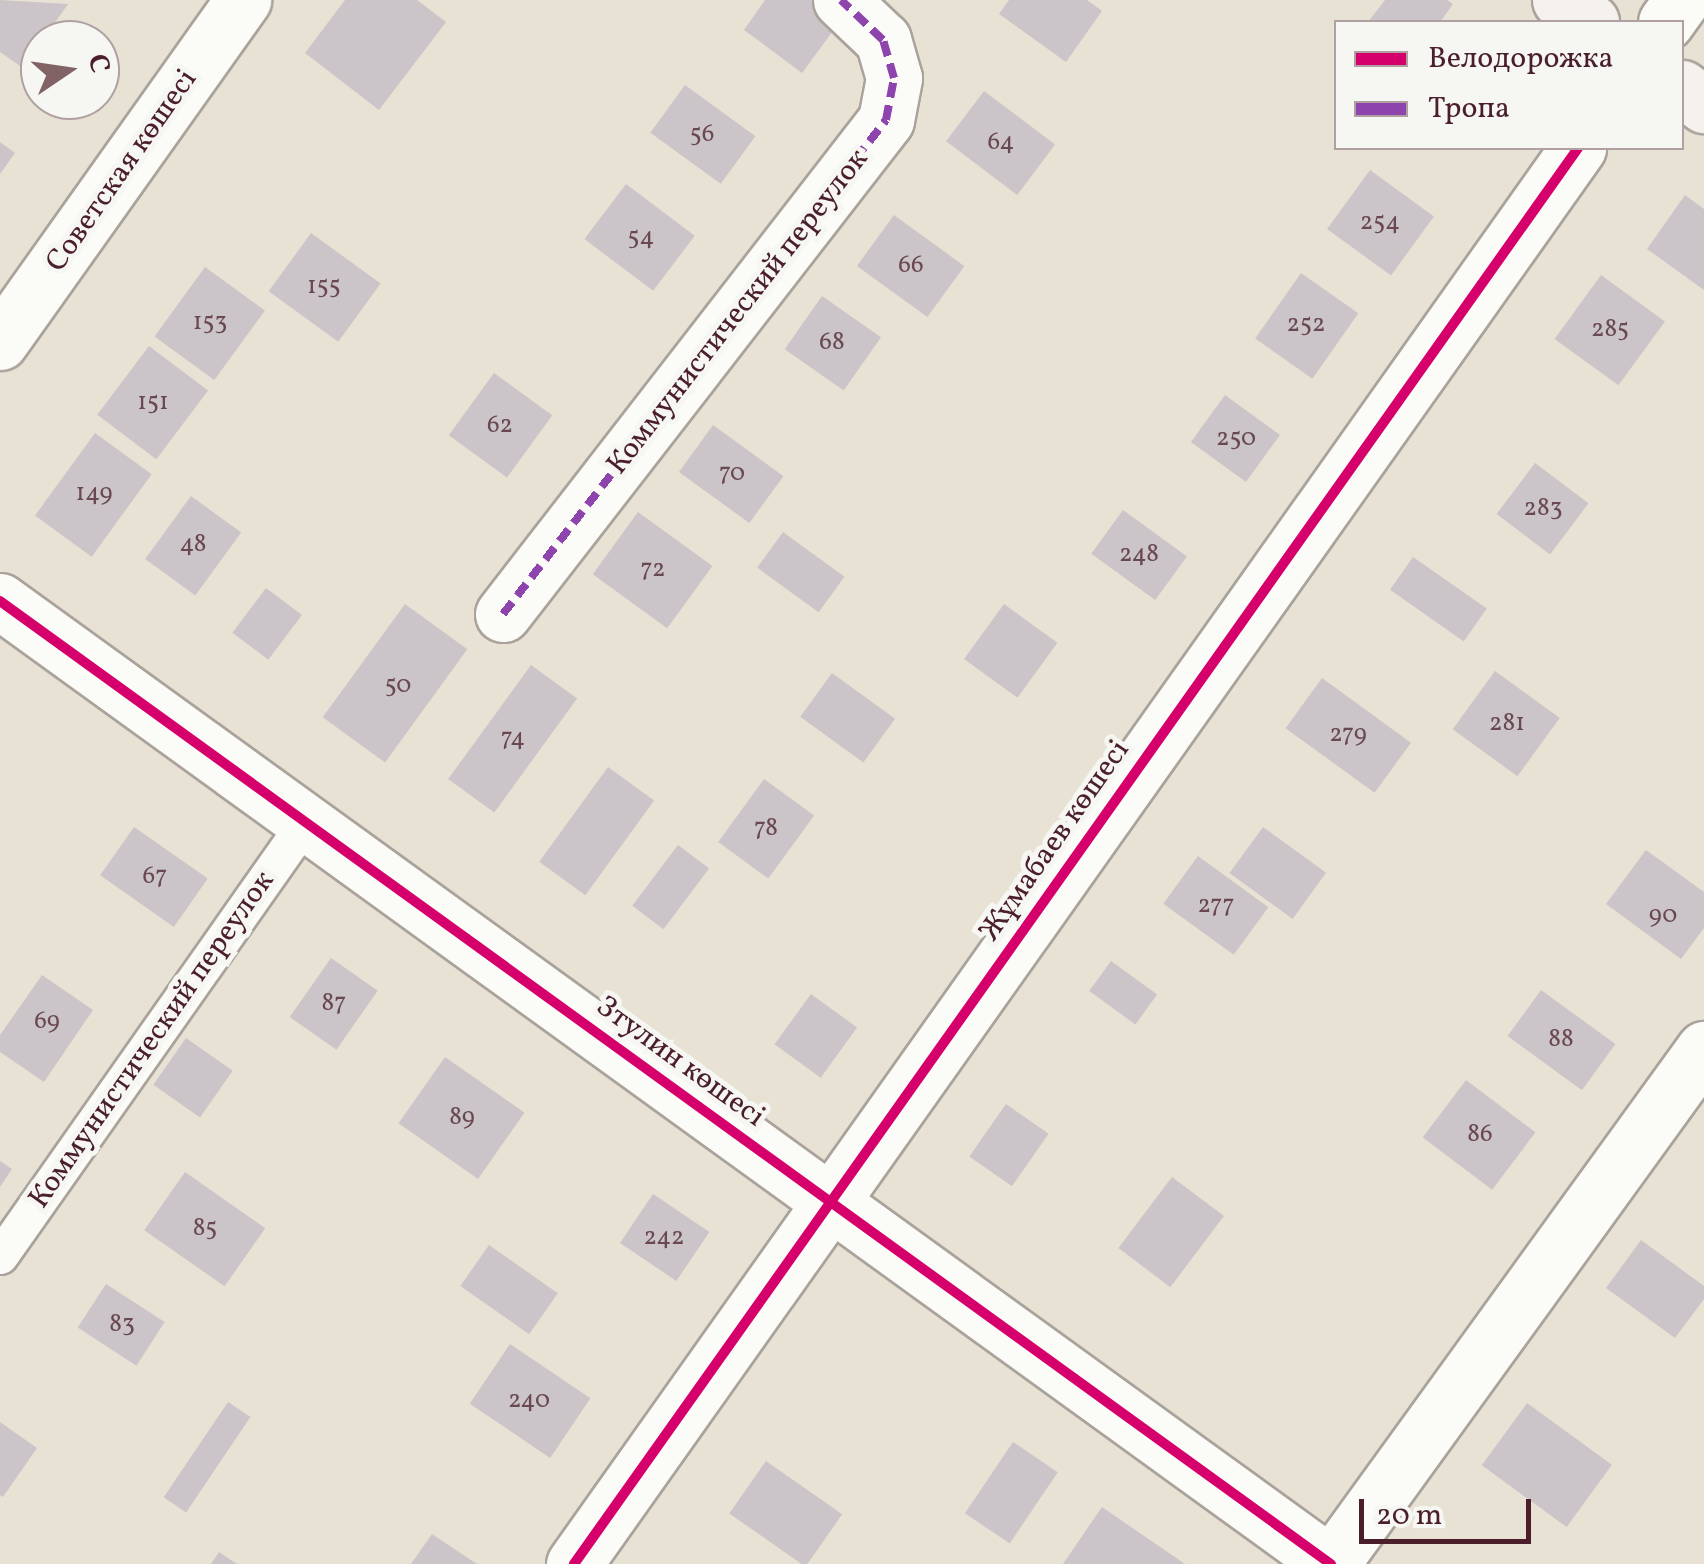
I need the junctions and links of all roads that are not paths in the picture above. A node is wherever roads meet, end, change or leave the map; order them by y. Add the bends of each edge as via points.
1 (243, 0) edge
2 (841, 0) edge
3 (1560, 0) edge
4 (1588, 20) edge
5 (1577, 150) edge
6 (0, 342) edge
7 (0, 601) edge
8 (502, 614) dead end
9 (304, 824) junction
10 (1704, 1049) edge
11 (831, 1201) junction
12 (0, 1256) edge
13 (574, 1564) edge
14 (1331, 1564) edge

1 - 6 street, Советская көшесі
2 - 8 street, Коммунистический переулок via 884,40 894,78 886,120
3 - 4 street
5 - 11 street, Жұмабаев көшесі
7 - 9 street, Зтулин көшесі
9 - 11 street, Зтулин көшесі
9 - 12 lane, Коммунистический переулок
10 - 14 street
11 - 13 street, Жұмабаев көшесі
11 - 14 street, Зтулин көшесі

